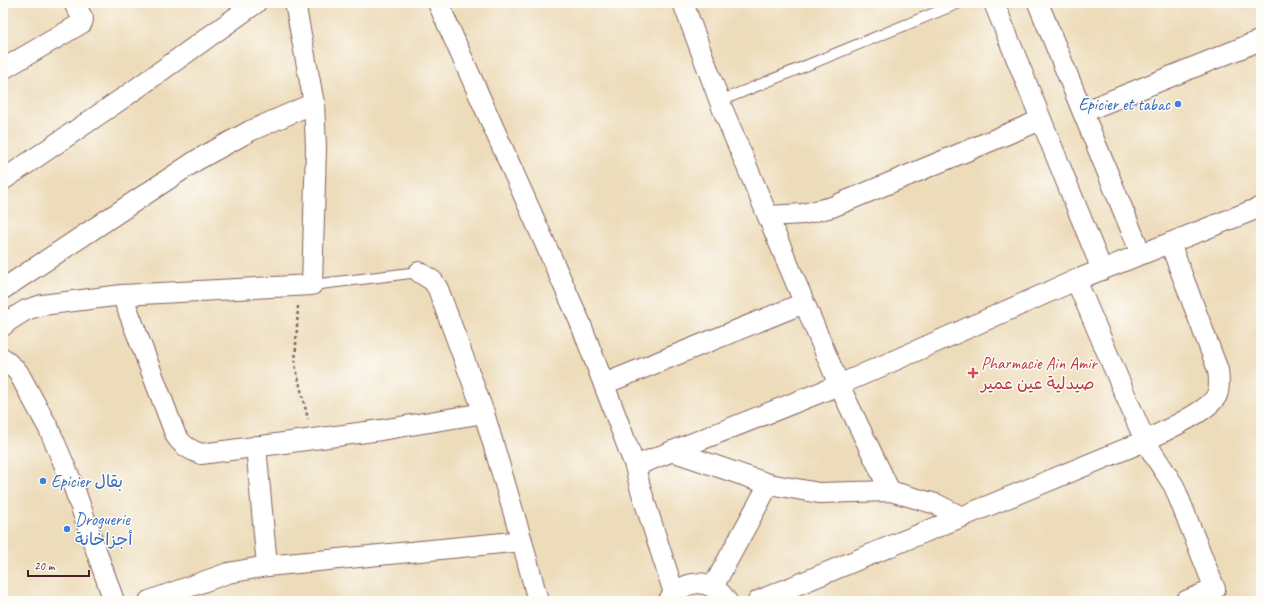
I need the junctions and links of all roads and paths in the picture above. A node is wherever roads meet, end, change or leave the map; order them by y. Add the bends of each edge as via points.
1 (74, 3) edge
2 (256, 3) edge
3 (295, 3) edge
4 (438, 3) edge
5 (683, 3) edge
6 (960, 3) edge
7 (994, 3) edge
8 (1038, 3) edge
9 (1261, 40) edge
10 (3, 70) edge
11 (720, 100) junction
12 (314, 103) junction
13 (1083, 112) junction
14 (1041, 120) junction
15 (3, 180) edge
16 (1261, 207) edge
17 (768, 216) junction
18 (1170, 243) junction
19 (1141, 254) junction
20 (1102, 270) junction
21 (419, 272) joint
22 (1076, 280) junction
23 (305, 286) junction
24 (3, 289) edge
25 (122, 295) junction
26 (804, 303) junction
27 (3, 326) edge
28 (3, 358) edge
29 (604, 384) junction
30 (839, 385) junction
31 (484, 413) junction
32 (313, 439) junction
33 (1145, 441) junction
34 (256, 446) junction
35 (672, 451) junction
36 (635, 466) junction
37 (769, 484) junction
38 (890, 491) junction
39 (962, 517) junction
40 (522, 541) junction
41 (267, 566) junction
42 (713, 587) junction
43 (1218, 595) edge
44 (671, 597) edge
45 (114, 601) edge
46 (149, 601) edge
47 (538, 601) edge
48 (727, 601) edge
49 (758, 601) edge
50 (1186, 601) edge

1 - 10 street via 83,19 82,23
2 - 15 street
3 - 12 street
4 - 29 street via 568,294
5 - 11 street
6 - 11 lane
7 - 14 street
8 - 13 street
9 - 13 street
11 - 17 street
12 - 23 street via 316,148
12 - 24 street via 250,131 197,160
13 - 19 street
14 - 17 street via 832,207 803,214
14 - 20 street
16 - 18 street
17 - 26 street
18 - 19 street
18 - 33 street via 1218,370 1219,383 1217,396 1205,409
19 - 20 street
20 - 22 street
21 - 23 lane
21 - 31 street via 433,281 438,289
22 - 30 street
22 - 33 street
23 - 25 street
23 - 32 path via 295,365
25 - 27 street via 42,305 26,310
25 - 34 street via 176,436 182,444 189,450 201,454
26 - 29 street
26 - 30 street
28 - 45 street via 18,372 49,429 73,485
29 - 36 street
30 - 35 street
30 - 38 street
31 - 32 street
31 - 40 street
32 - 34 street
33 - 39 street
33 - 43 street via 1174,486
34 - 41 street
35 - 36 street
35 - 37 street
36 - 44 street
37 - 38 street via 818,493
37 - 42 street
38 - 39 street via 936,504
39 - 49 street
40 - 41 street
40 - 47 street
41 - 46 street via 228,573
42 - 44 street via 703,584 683,586
42 - 48 street via 722,593
43 - 50 street

